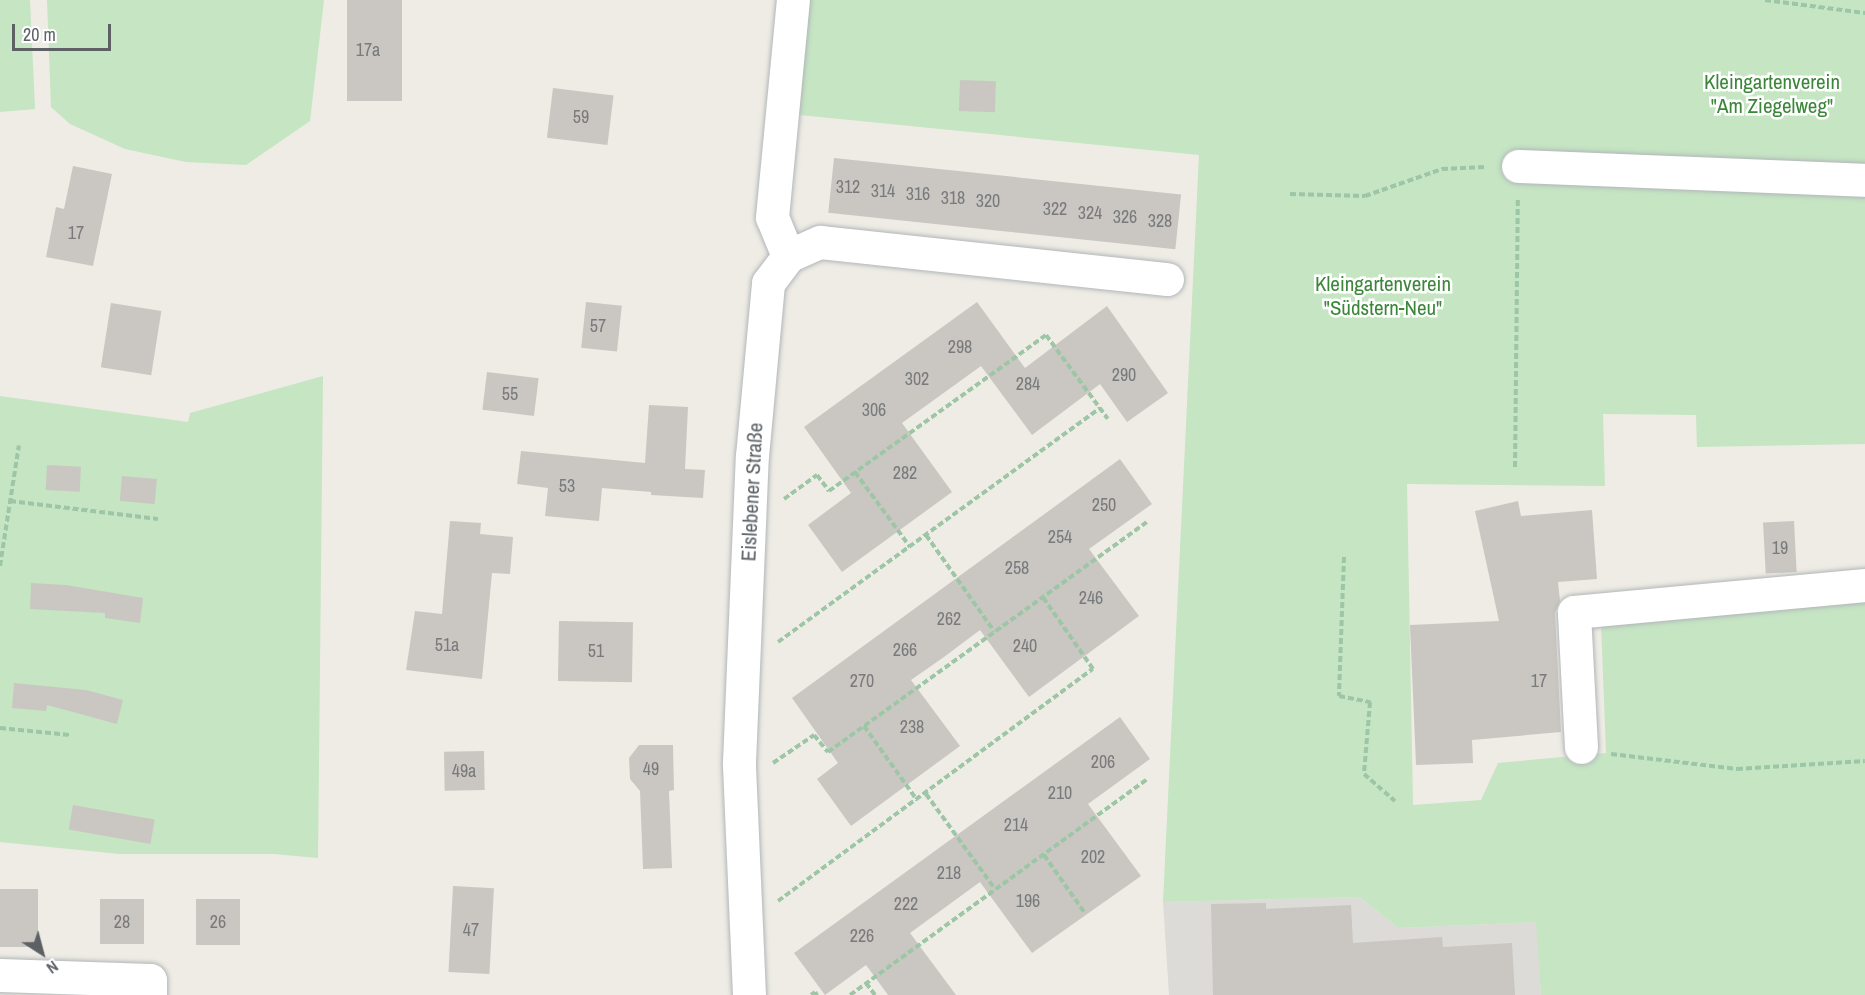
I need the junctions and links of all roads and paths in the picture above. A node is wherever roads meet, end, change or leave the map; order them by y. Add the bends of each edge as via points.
1 (793, 0) edge
2 (1765, 0) edge
3 (1865, 13) edge
4 (1518, 166) junction
5 (1865, 180) edge
6 (1290, 194) dead end
7 (788, 255) junction
8 (1167, 279) dead end
9 (1100, 408) junction
10 (1108, 419) dead end
11 (19, 446) dead end
12 (1515, 466) dead end
13 (855, 472) junction
14 (795, 491) dead end
15 (10, 501) junction
16 (158, 519) dead end
17 (1147, 522) dead end
18 (926, 535) junction
19 (910, 547) junction
20 (1344, 556) dead end
21 (0, 566) edge
22 (1865, 585) edge
23 (1042, 596) junction
24 (994, 631) junction
25 (743, 651) junction
26 (864, 726) junction
27 (0, 728) edge
28 (70, 735) dead end
29 (1581, 747) joint
30 (786, 756) dead end
31 (1865, 761) edge
32 (1147, 779) dead end
33 (926, 794) junction
34 (916, 800) junction
35 (1395, 801) dead end
36 (1044, 855) junction
37 (995, 890) junction
38 (744, 912) junction
39 (1084, 912) dead end
40 (0, 975) edge
41 (866, 983) junction
42 (150, 995) edge
43 (749, 995) edge
44 (811, 995) edge
45 (817, 995) edge
46 (850, 995) edge
47 (875, 995) edge

1 - 7 street via 772,217
2 - 3 path
4 - 5 street
4 - 6 path via 1442,169 1365,196
4 - 12 path
7 - 8 street via 820,242
7 - 25 street, Eislebener Straße via 768,283 752,456
9 - 10 path
9 - 13 path via 1046,334
9 - 18 path
11 - 15 path
13 - 14 path via 829,491 817,475
13 - 19 path
15 - 16 path
15 - 21 path
17 - 23 path
18 - 19 path
18 - 24 path
19 - 25 path via 767,650
20 - 35 path via 1339,696 1370,702 1364,774
22 - 29 street via 1574,612
23 - 24 path
23 - 33 path via 1093,669
24 - 26 path
25 - 38 street, Eislebener Straße via 739,762
26 - 30 path via 828,752 814,735
26 - 34 path
27 - 28 path
29 - 31 path via 1737,769
32 - 36 path
33 - 34 path
33 - 37 path
34 - 38 path via 771,906
36 - 37 path
36 - 39 path
37 - 41 path
38 - 43 street, Eislebener Straße
40 - 42 street via 150,980
41 - 46 path
41 - 47 path
44 - 45 path

